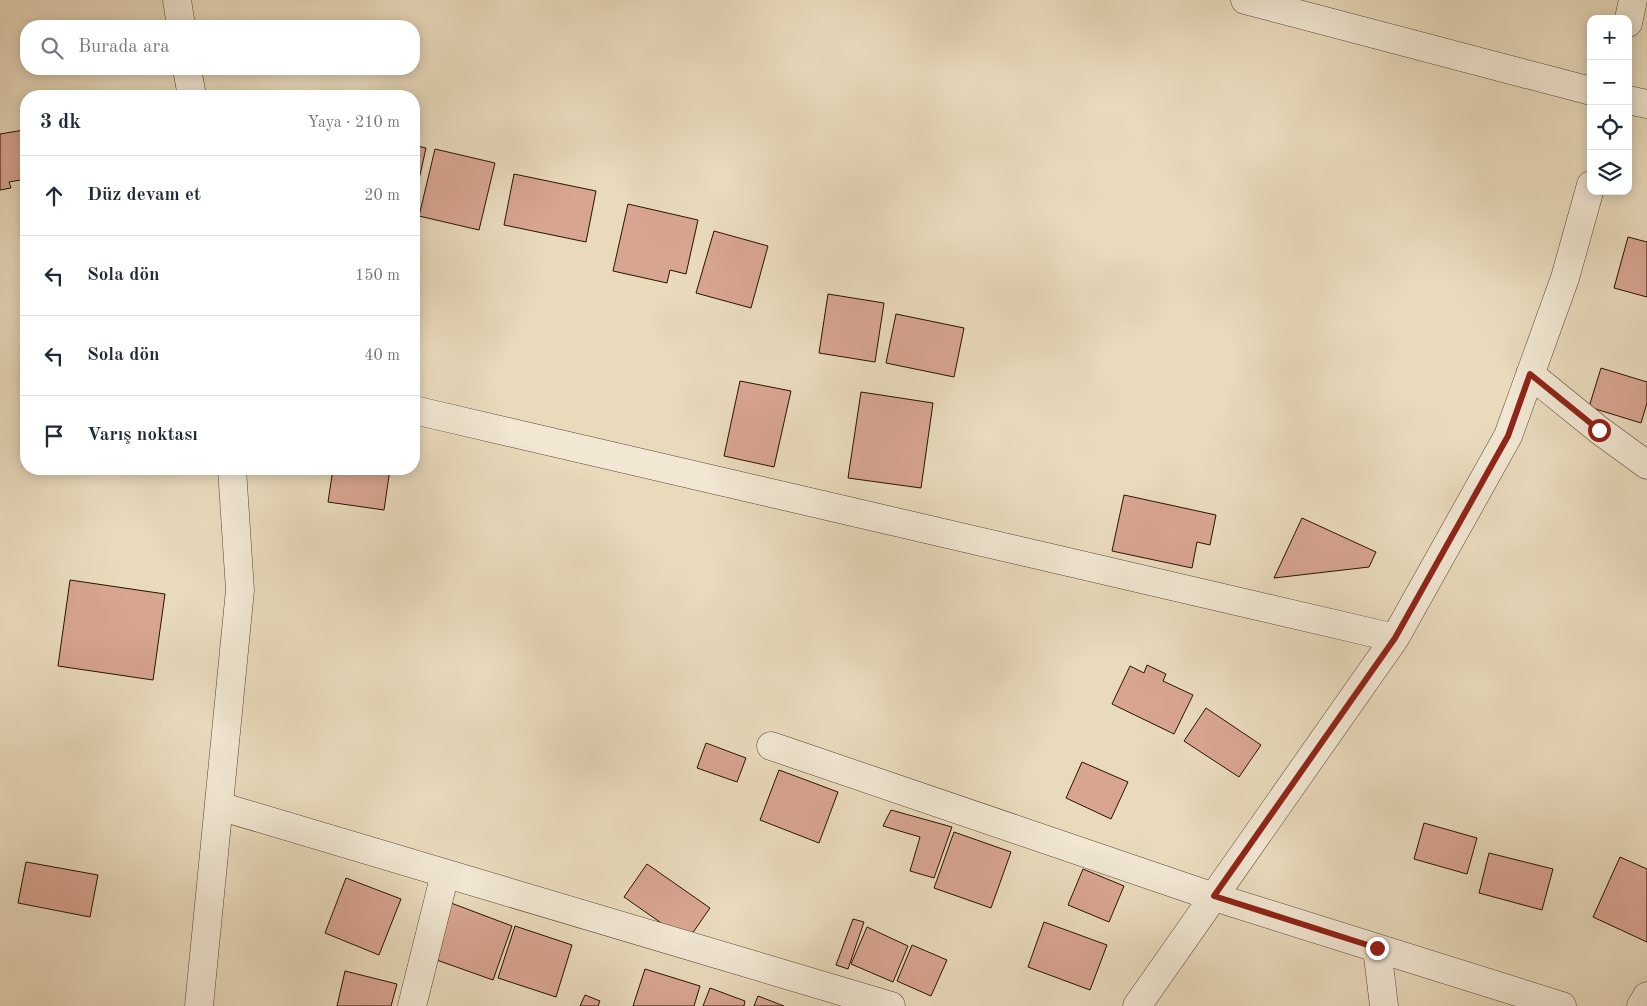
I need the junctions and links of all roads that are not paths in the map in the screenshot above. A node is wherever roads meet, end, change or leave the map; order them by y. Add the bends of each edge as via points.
1 (177, 0) edge
2 (1245, 0) edge
3 (1632, 0) edge
4 (1629, 15) edge
5 (180, 20) edge
6 (188, 75) edge
7 (191, 90) edge
8 (1587, 90) edge
9 (1632, 101) edge
10 (1647, 104) edge
11 (1588, 195) edge
12 (1530, 374) junction
13 (420, 411) edge
14 (1647, 465) edge
15 (232, 475) edge
16 (1395, 638) junction
17 (771, 746) dead end
18 (218, 806) junction
19 (445, 874) junction
20 (1214, 896) junction
21 (1377, 948) junction
22 (1647, 996) edge
23 (199, 1006) edge
24 (412, 1006) edge
25 (891, 1006) edge
26 (1137, 1006) edge
27 (1384, 1006) edge
28 (1562, 1006) edge
29 (1641, 1006) edge

1 - 5 street
2 - 8 street
3 - 4 street
6 - 7 street
9 - 10 street
11 - 12 street via 1565,278
12 - 14 street
12 - 16 street via 1508,436
13 - 16 street
15 - 18 street via 240,590
16 - 20 street
17 - 20 street
18 - 19 street
18 - 23 street
19 - 24 street
19 - 25 street
20 - 21 street
20 - 26 street
21 - 27 street
21 - 28 street
22 - 29 street

